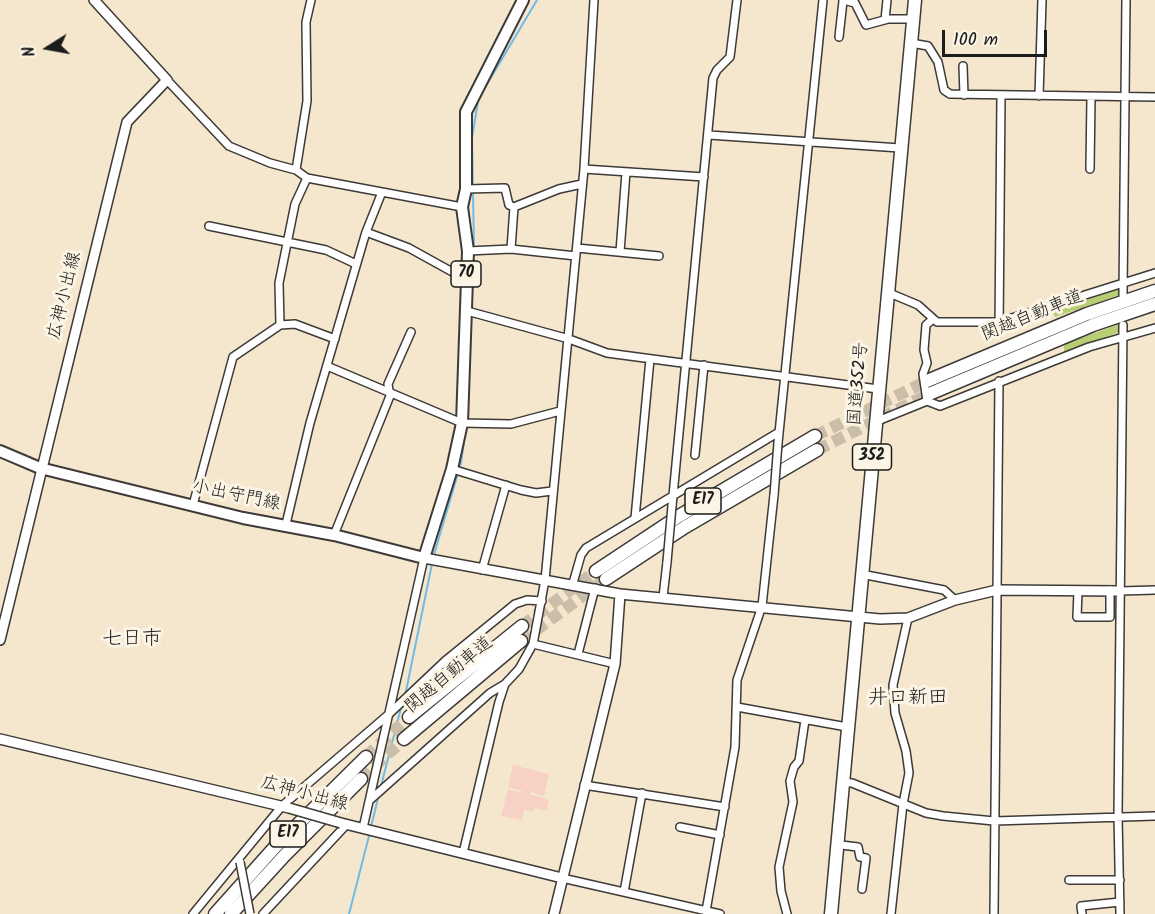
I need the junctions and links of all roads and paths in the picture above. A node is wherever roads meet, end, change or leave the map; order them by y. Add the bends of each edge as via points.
1 (94, 0) edge
2 (311, 0) edge
3 (523, 0) edge
4 (594, 0) edge
5 (737, 0) edge
6 (823, 0) edge
7 (887, 0) edge
8 (915, 0) edge
9 (1042, 0) edge
10 (1126, 0) edge
11 (843, 1) edge
12 (913, 19) junction
13 (885, 20) junction
14 (839, 37) dead end
15 (911, 43) junction
16 (963, 66) dead end
17 (167, 81) junction
18 (964, 95) junction
19 (1001, 96) junction
20 (1039, 96) junction
21 (1091, 97) junction
22 (1125, 97) junction
23 (1155, 97) edge
24 (709, 135) junction
25 (809, 142) junction
26 (900, 148) junction
27 (584, 169) junction
28 (296, 170) junction
29 (1090, 170) dead end
30 (626, 172) junction
31 (704, 177) junction
32 (307, 178) junction
33 (582, 184) junction
34 (466, 189) junction
35 (382, 192) junction
36 (462, 207) junction
37 (514, 207) junction
38 (209, 226) dead end
39 (366, 232) junction
40 (288, 241) junction
41 (511, 249) junction
42 (468, 251) junction
43 (576, 252) junction
44 (620, 252) junction
45 (659, 256) dead end
46 (356, 264) junction
47 (1155, 273) edge
48 (465, 279) junction
49 (1124, 285) junction
50 (1155, 291) edge
51 (887, 292) junction
52 (1124, 295) dead end
53 (1155, 304) edge
54 (467, 311) junction
55 (933, 319) junction
56 (999, 322) junction
57 (280, 325) junction
58 (1123, 325) dead end
59 (1155, 328) edge
60 (411, 332) dead end
61 (999, 333) dead end
62 (1123, 338) junction
63 (335, 339) junction
64 (569, 339) junction
65 (650, 359) junction
66 (686, 362) junction
67 (704, 365) junction
68 (327, 366) junction
69 (787, 378) junction
70 (999, 381) junction
71 (878, 389) junction
72 (388, 391) junction
73 (928, 392) junction
74 (561, 411) junction
75 (875, 422) junction
76 (462, 423) junction
77 (779, 432) junction
78 (814, 436) tunnel mouth
79 (817, 450) tunnel mouth
80 (0, 452) edge
81 (695, 455) dead end
82 (40, 468) junction
83 (452, 469) junction
84 (506, 485) junction
85 (552, 491) junction
86 (672, 495) junction
87 (192, 505) junction
88 (635, 518) junction
89 (286, 524) junction
90 (334, 535) junction
91 (424, 558) junction
92 (482, 570) junction
93 (596, 572) tunnel mouth
94 (861, 573) junction
95 (606, 579) tunnel mouth
96 (546, 580) junction
97 (573, 584) junction
98 (595, 588) junction
99 (997, 590) junction
100 (1115, 590) junction
101 (1155, 590) edge
102 (1078, 591) junction
103 (620, 594) junction
104 (663, 597) junction
105 (955, 600) junction
106 (542, 601) junction
107 (762, 606) junction
108 (857, 617) junction
109 (908, 618) junction
110 (522, 626) tunnel mouth
111 (0, 640) edge
112 (527, 643) junction
113 (578, 654) junction
114 (615, 664) junction
115 (505, 684) junction
116 (737, 707) junction
117 (389, 714) junction
118 (409, 717) tunnel mouth
119 (805, 720) junction
120 (847, 727) junction
121 (0, 738) edge
122 (404, 739) tunnel mouth
123 (366, 757) tunnel mouth
124 (361, 779) tunnel mouth
125 (842, 782) junction
126 (584, 785) junction
127 (642, 793) junction
128 (370, 800) junction
129 (903, 804) junction
130 (286, 807) junction
131 (725, 807) junction
132 (1118, 816) junction
133 (1155, 816) edge
134 (994, 821) junction
135 (344, 824) junction
136 (680, 827) dead end
137 (363, 828) junction
138 (720, 835) junction
139 (841, 846) dead end
140 (463, 853) junction
141 (240, 861) junction
142 (562, 878) junction
143 (1069, 880) dead end
144 (1120, 880) junction
145 (862, 889) dead end
146 (624, 892) junction
147 (1120, 903) junction
148 (706, 911) junction
149 (193, 914) edge
150 (215, 914) edge
151 (231, 914) edge
152 (250, 914) edge
153 (262, 914) edge
154 (554, 914) edge
155 (720, 914) edge
156 (788, 914) edge
157 (831, 914) edge
158 (891, 914) edge
159 (994, 914) edge
160 (1082, 914) edge
161 (1120, 914) edge

1 - 17 main road
2 - 28 street via 306,22 307,101
3 - 34 main road, 70 via 466,112
4 - 27 street
5 - 24 street via 730,57 713,78
6 - 25 street
7 - 13 street
8 - 12 highway, 国道352号 / 352
9 - 20 street
10 - 22 street
11 - 13 street via 855,3 866,25
11 - 14 street
12 - 13 street
12 - 15 highway, 国道352号 / 352
15 - 18 street via 928,46 938,62 946,94
15 - 26 highway, 国道352号 / 352
16 - 18 street
17 - 28 street via 229,146
17 - 82 main road, 広神小出線 via 127,122
18 - 19 street
19 - 20 street
19 - 56 street
20 - 21 street
21 - 22 street
21 - 29 street
22 - 23 street
22 - 49 street
24 - 25 street
24 - 31 street
25 - 26 street
25 - 69 street
26 - 51 highway, 国道352号 / 352
27 - 30 street
27 - 33 street
28 - 32 street
30 - 31 street
30 - 44 street
31 - 66 street
32 - 35 street
32 - 40 street via 295,204
33 - 37 street
33 - 43 street
34 - 36 main road, 70
34 - 37 street via 505,188 509,205
35 - 36 street
35 - 39 street
36 - 42 main road, 70
37 - 41 street
38 - 40 street
39 - 46 street
39 - 48 street via 409,248
40 - 46 street via 326,250
40 - 57 street via 279,283
41 - 42 street
41 - 43 street
42 - 48 main road, 70
43 - 44 street
43 - 64 street
44 - 45 street
46 - 63 street
47 - 49 street
48 - 54 main road, 70
49 - 52 street
49 - 56 street
50 - 73 highway, 関越自動車道 via 1088,314
51 - 55 street via 918,305
51 - 71 highway, 国道352号 / 352
53 - 73 highway, 関越自動車道
54 - 64 street
54 - 76 main road, 70
55 - 56 street
55 - 73 street via 926,325 924,350 927,363 923,374
56 - 61 street
57 - 63 street via 295,324
57 - 87 street via 233,357
58 - 62 street
59 - 62 street
60 - 72 street
62 - 70 street
62 - 100 street
63 - 68 street
64 - 65 street via 607,353
64 - 74 street
65 - 66 street
65 - 88 street
66 - 67 street
66 - 86 street
67 - 69 street
67 - 81 street
68 - 72 street
68 - 89 street
69 - 71 street
69 - 77 street
70 - 73 street via 944,406
70 - 99 street
71 - 75 highway, 国道352号 / 352
72 - 76 street
72 - 90 street via 390,396
73 - 75 street
74 - 76 street via 511,424
74 - 85 street
75 - 94 highway, 国道352号 / 352
76 - 83 main road, 70
77 - 86 street
77 - 107 street, bridge
78 - 93 highway, E17 via 688,510
79 - 95 highway, E17
80 - 82 main road, 小出守門線
82 - 87 main road, 小出守門線
82 - 111 main road, 広神小出線
83 - 84 street
83 - 91 main road, 70
84 - 85 street via 536,493
84 - 92 street
85 - 96 street
86 - 88 street
86 - 104 street, bridge
87 - 89 main road, 小出守門線
88 - 97 street via 586,549
89 - 90 main road, 小出守門線
90 - 91 main road, 小出守門線
91 - 92 main road
91 - 117 street
92 - 96 main road
94 - 105 street via 944,590
94 - 108 highway, 国道352号 / 352
96 - 97 main road
96 - 106 street
97 - 98 main road
98 - 103 main road
98 - 113 street
99 - 102 main road
99 - 105 main road
99 - 134 street
100 - 101 street
100 - 102 main road
100 - 102 street via 1110,617 1077,616
100 - 132 street
103 - 104 main road
103 - 114 main road
104 - 107 main road
105 - 109 main road
106 - 112 street
106 - 117 street via 515,604 445,661
107 - 108 main road
107 - 116 street via 737,680
108 - 109 main road
108 - 120 highway, 国道352号 / 352
109 - 129 street via 893,685 895,713 909,765
110 - 118 highway, 関越自動車道
112 - 113 street
112 - 115 street via 519,669
112 - 122 highway, 関越自動車道
113 - 114 street
114 - 126 main road
115 - 128 street
115 - 140 street
116 - 119 street
116 - 131 street
117 - 128 street
117 - 130 street
119 - 120 street
119 - 156 street via 799,761 790,781 793,802 779,867
120 - 125 highway, 国道352号 / 352
121 - 130 main road, 広神小出線
123 - 150 highway, E17 via 275,847
124 - 151 highway, E17
125 - 129 street
125 - 157 highway, 国道352号 / 352
126 - 127 street
126 - 142 main road
127 - 131 street
127 - 146 street
128 - 137 street
129 - 134 street via 926,813
129 - 158 street
130 - 135 main road, 広神小出線, bridge
130 - 141 street
131 - 138 street
132 - 133 street
132 - 134 street
132 - 144 street
134 - 159 street
135 - 137 main road, 広神小出線
135 - 153 street
136 - 138 street
137 - 140 main road, 広神小出線
138 - 148 street
139 - 145 street via 858,847 860,857 866,858
140 - 142 main road, 広神小出線
141 - 149 street
141 - 152 street, bridge
142 - 146 street
142 - 154 main road
143 - 144 street
144 - 147 street
146 - 148 street
147 - 160 street via 1081,906
147 - 161 street
148 - 155 street

